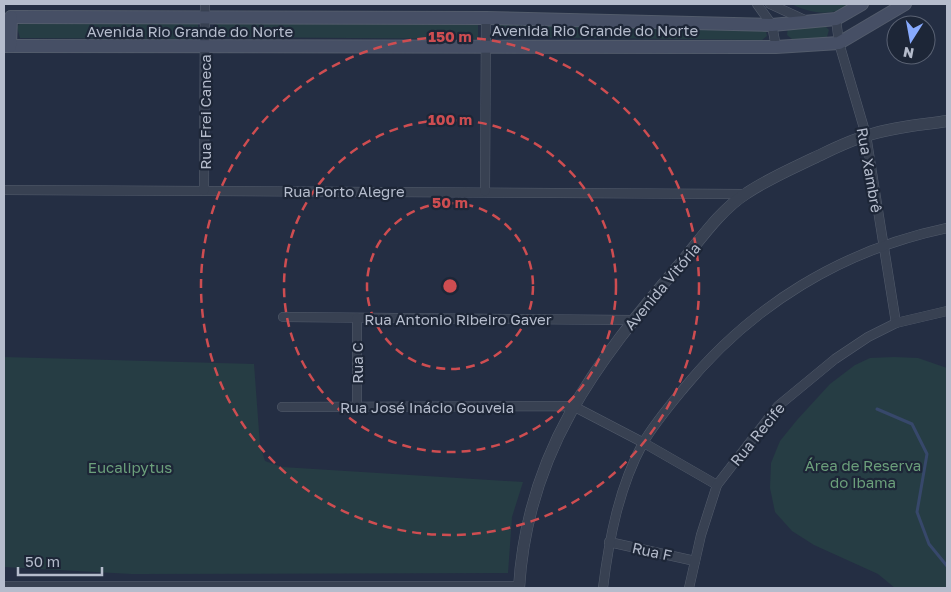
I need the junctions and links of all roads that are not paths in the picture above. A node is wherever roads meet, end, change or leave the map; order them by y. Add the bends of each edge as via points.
1 (757, 4) edge
2 (770, 4) edge
3 (905, 4) edge
4 (858, 5) edge
5 (205, 10) edge
6 (7, 15) edge
7 (486, 18) junction
8 (836, 19) junction
9 (809, 22) junction
10 (772, 25) junction
11 (839, 43) junction
12 (7, 46) edge
13 (487, 46) junction
14 (206, 47) junction
15 (776, 47) junction
16 (947, 120) edge
17 (866, 135) junction
18 (4, 190) edge
19 (204, 190) junction
20 (485, 191) junction
21 (745, 194) junction
22 (947, 228) edge
23 (883, 247) junction
24 (947, 311) edge
25 (283, 317) dead end
26 (356, 318) junction
27 (633, 320) junction
28 (896, 323) junction
29 (573, 406) junction
30 (282, 407) dead end
31 (357, 407) junction
32 (644, 442) junction
33 (717, 485) junction
34 (609, 542) junction
35 (694, 561) junction
36 (4, 586) edge
37 (519, 587) edge
38 (602, 588) edge
39 (689, 588) edge

1 - 10 street
2 - 9 street
3 - 11 main road, Avenida Rio Grande do Norte
4 - 8 main road, Avenida Rio Grande do Norte
5 - 6 main road, Avenida Rio Grande do Norte
5 - 7 main road, Avenida Rio Grande do Norte
5 - 14 street, Rua Frei Caneca
6 - 12 main road
7 - 10 main road, Avenida Rio Grande do Norte
7 - 13 street
8 - 9 main road, Avenida Rio Grande do Norte
8 - 11 street, Rua Xambrê
9 - 10 main road, Avenida Rio Grande do Norte
10 - 15 street
11 - 15 main road, Avenida Rio Grande do Norte
11 - 17 street, Rua Xambrê
12 - 14 main road, Avenida Rio Grande do Norte
13 - 14 main road, Avenida Rio Grande do Norte
13 - 15 main road, Avenida Rio Grande do Norte
13 - 20 street
14 - 19 street, Rua Frei Caneca
16 - 17 street, Avenida Vitória
17 - 21 street, Avenida Vitória via 784,172
17 - 23 street, Rua Xambrê
18 - 19 street, Rua Porto Alegre
19 - 20 street, Rua Porto Alegre
20 - 21 street, Rua Porto Alegre
21 - 27 street, Avenida Vitória via 711,228
22 - 23 street
23 - 28 street, Rua Xambrê
23 - 32 street via 831,267 755,316 695,374
24 - 28 street, Rua Recife
25 - 26 street, Rua Antonio Ribeiro Gaver
26 - 27 street, Rua Antonio Ribeiro Gaver
26 - 31 street, Rua C
27 - 29 street, Avenida Vitória via 604,357
28 - 33 street, Rua Recife via 835,359 778,406
29 - 31 street, Rua José Inácio Gouveia
29 - 32 street
29 - 37 street, Avenida Vitória via 534,496 526,527
30 - 31 street, Rua José Inácio Gouveia
32 - 33 street
32 - 34 street via 626,485
33 - 35 street, Rua Recife
34 - 35 street, Rua F
34 - 38 street
35 - 39 street, Rua Recife
36 - 37 street

